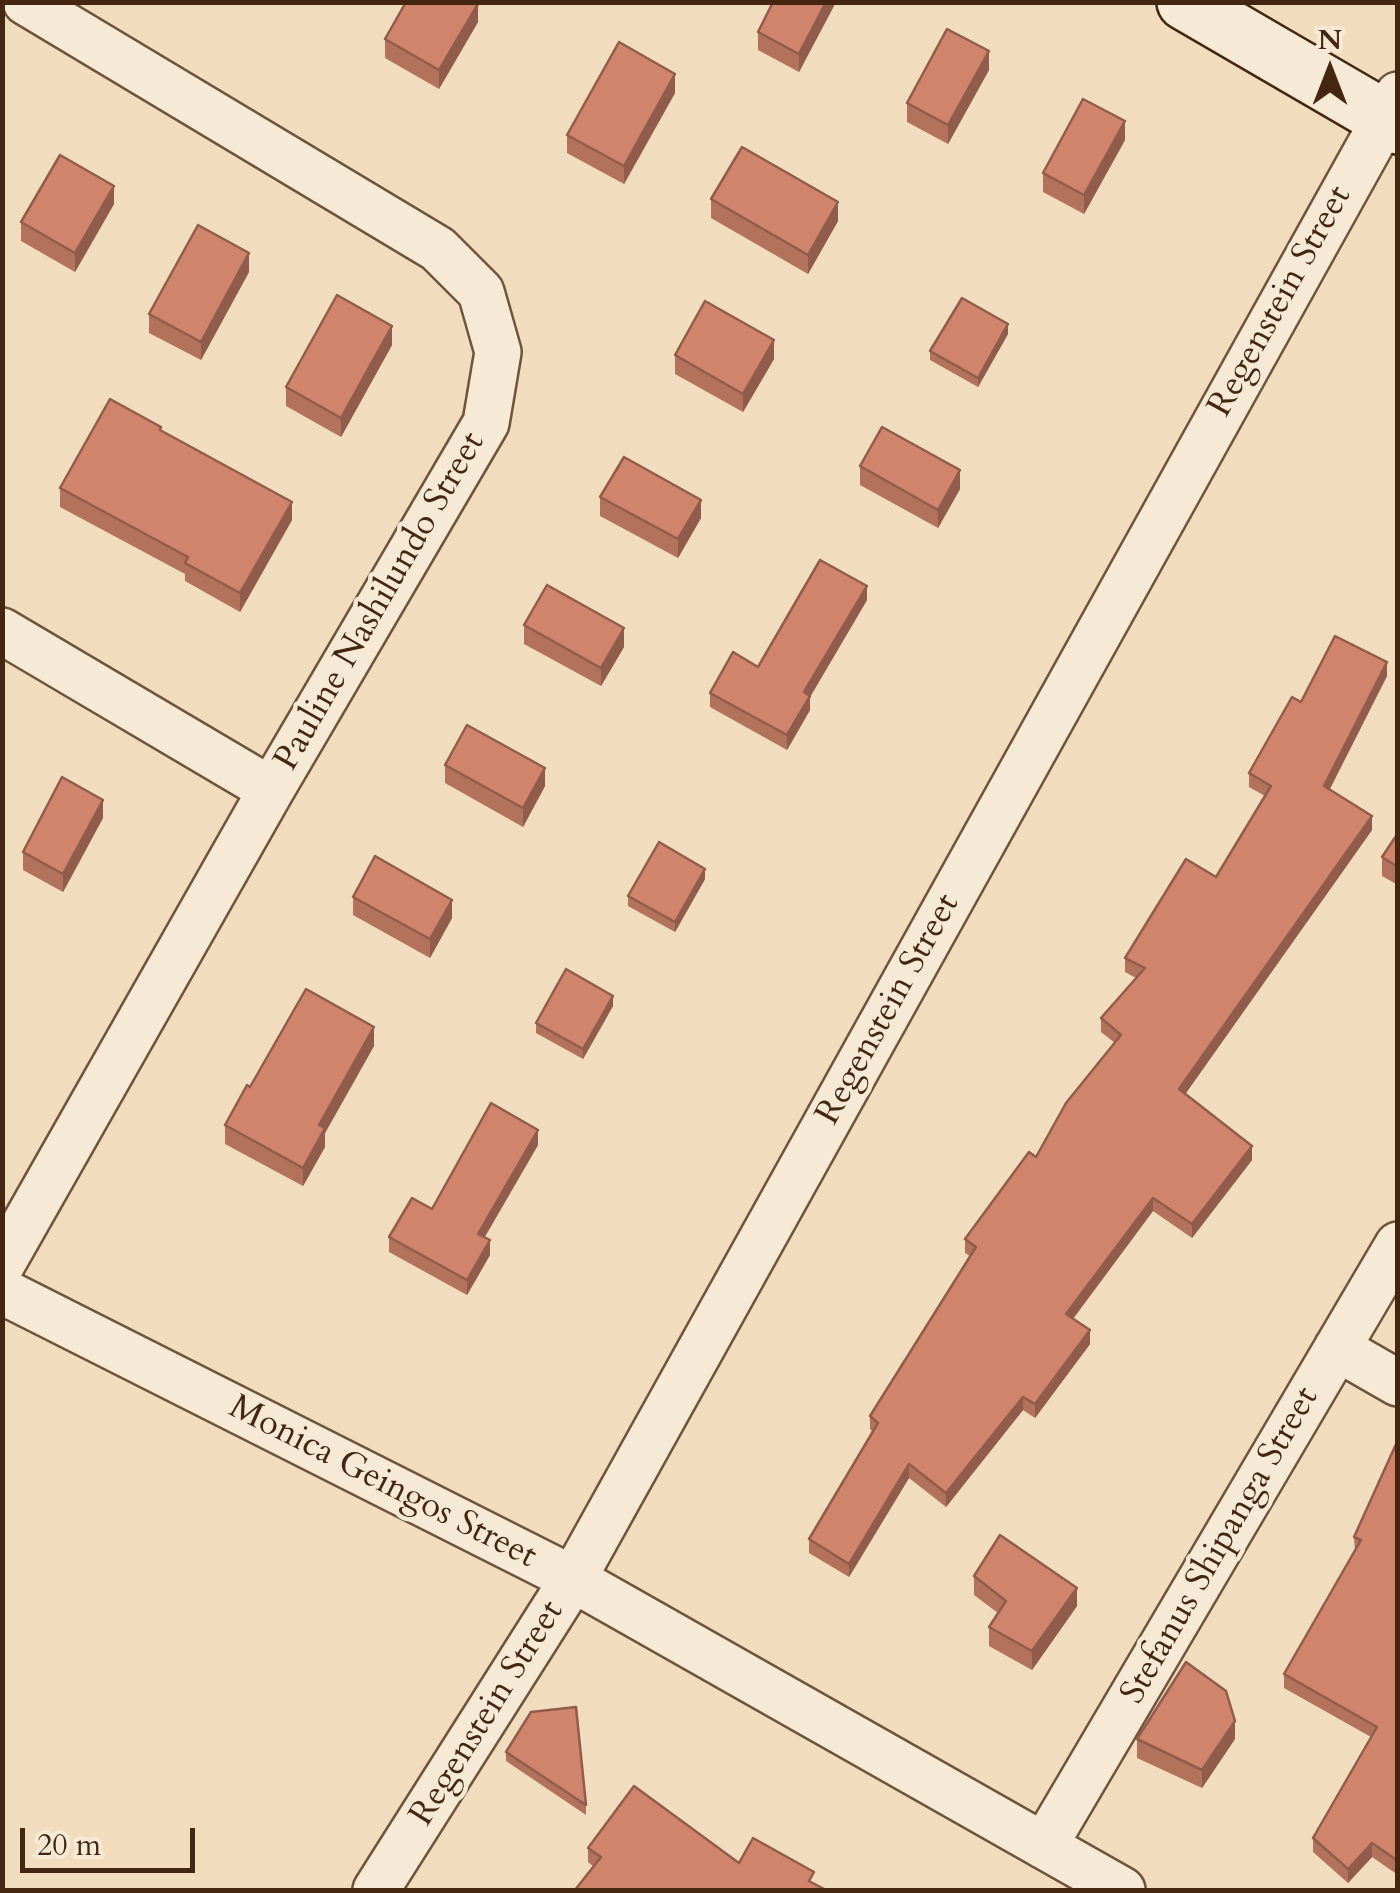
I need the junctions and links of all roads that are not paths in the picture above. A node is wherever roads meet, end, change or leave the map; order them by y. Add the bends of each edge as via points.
1 (26, 2) edge
2 (1185, 2) edge
3 (1393, 113) edge
4 (2, 631) edge
5 (272, 790) junction
6 (1398, 1244) edge
7 (2, 1264) edge
8 (2, 1292) edge
9 (1337, 1348) junction
10 (1398, 1382) edge
11 (573, 1579) junction
12 (1044, 1846) junction
13 (376, 1890) edge
14 (1122, 1890) edge

1 - 5 street, Pauline Nashilundo Street via 438,249 481,292 498,352 486,423
2 - 3 street
3 - 11 street, Regenstein Street
4 - 5 street
5 - 7 street, Pauline Nashilundo Street
6 - 9 street, Stefanus Shipanga Street
8 - 11 street, Monica Geingos Street
9 - 10 street
9 - 12 street, Stefanus Shipanga Street
11 - 12 street, Monica Geingos Street
11 - 13 street, Regenstein Street
12 - 14 street, Monica Geingos Street

